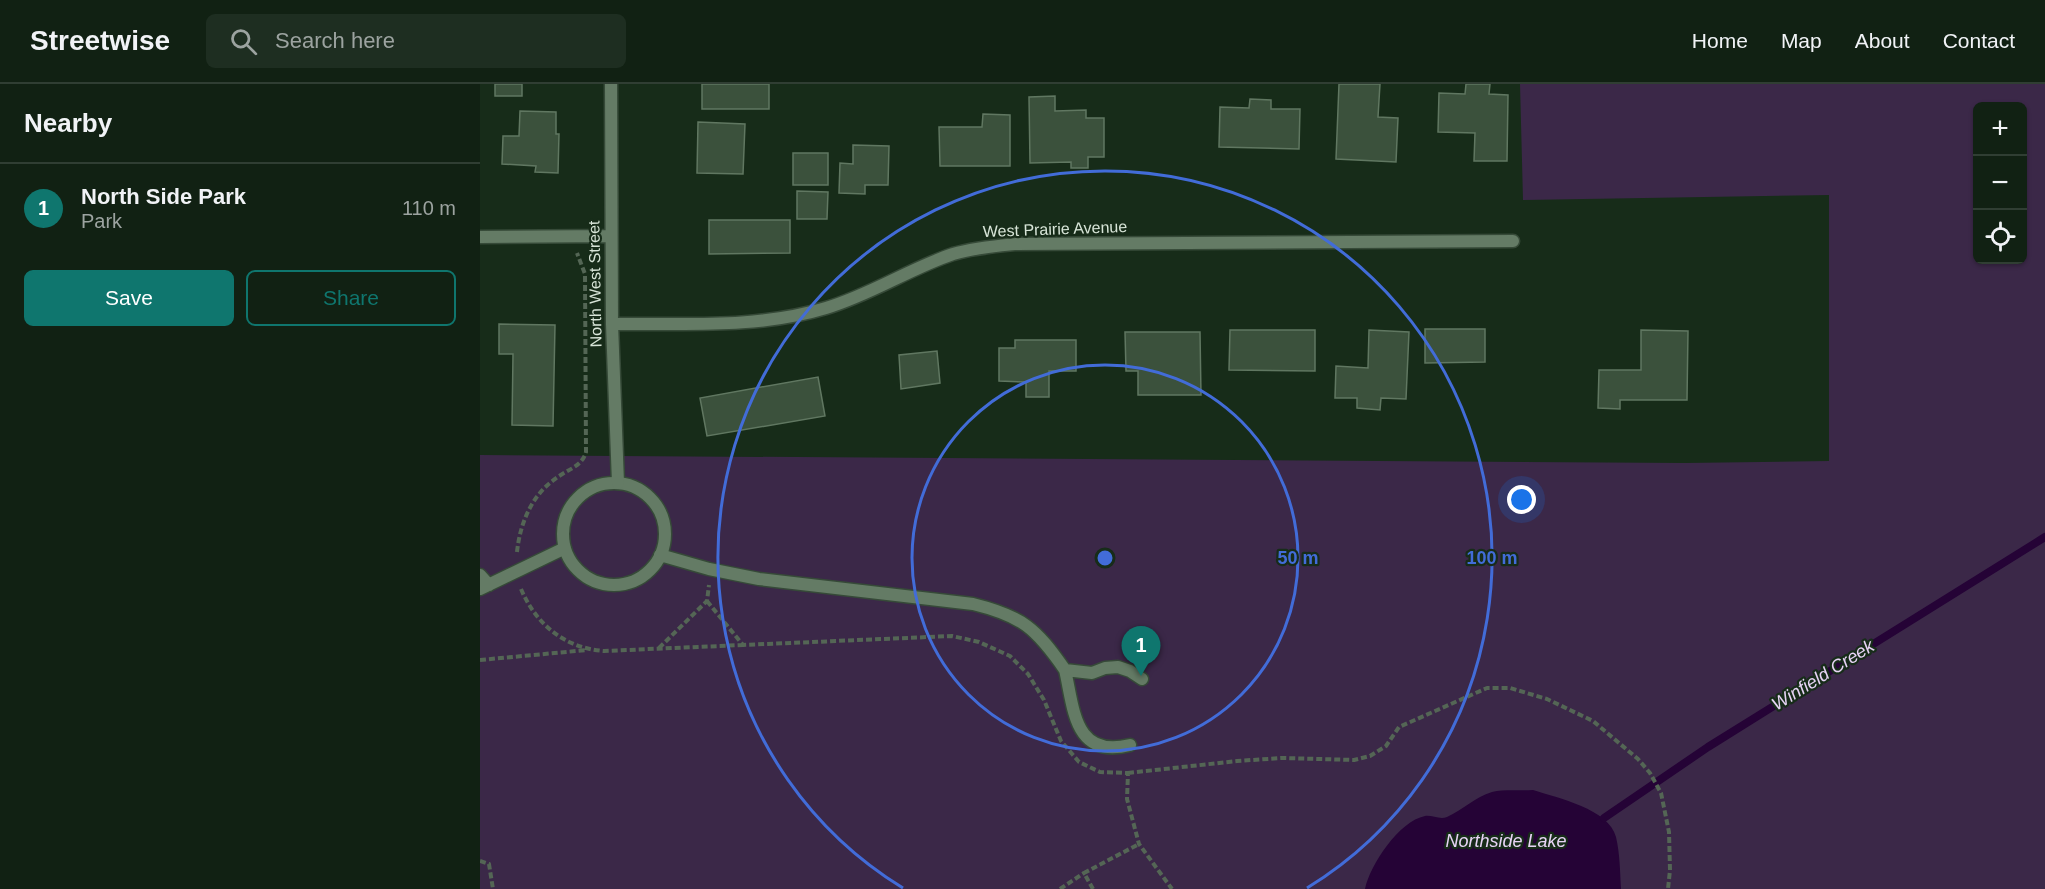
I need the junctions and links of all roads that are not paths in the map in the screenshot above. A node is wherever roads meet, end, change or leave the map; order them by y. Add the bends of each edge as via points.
1 (611, 84) edge
2 (611, 236) junction
3 (480, 237) edge
4 (1513, 241) dead end
5 (612, 324) junction
6 (618, 483) junction
7 (565, 548) junction
8 (660, 555) junction
9 (483, 583) edge
10 (1065, 670) junction
11 (1142, 679) dead end
12 (1130, 745) dead end

1 - 2 street, North West Street
2 - 3 street
2 - 5 street, North West Street
4 - 5 street, West Prairie Avenue via 1016,244 953,254 853,299 796,316 748,322
5 - 6 street, North West Street
6 - 7 street via 602,484 574,502 566,516
6 - 8 street via 649,496 660,510 665,544
7 - 8 street via 584,575 615,585 632,582 647,573
7 - 9 street
8 - 10 street via 759,579 973,604 1001,611 1029,627
10 - 11 street via 1092,673 1118,667
10 - 12 street via 1081,732 1103,747

